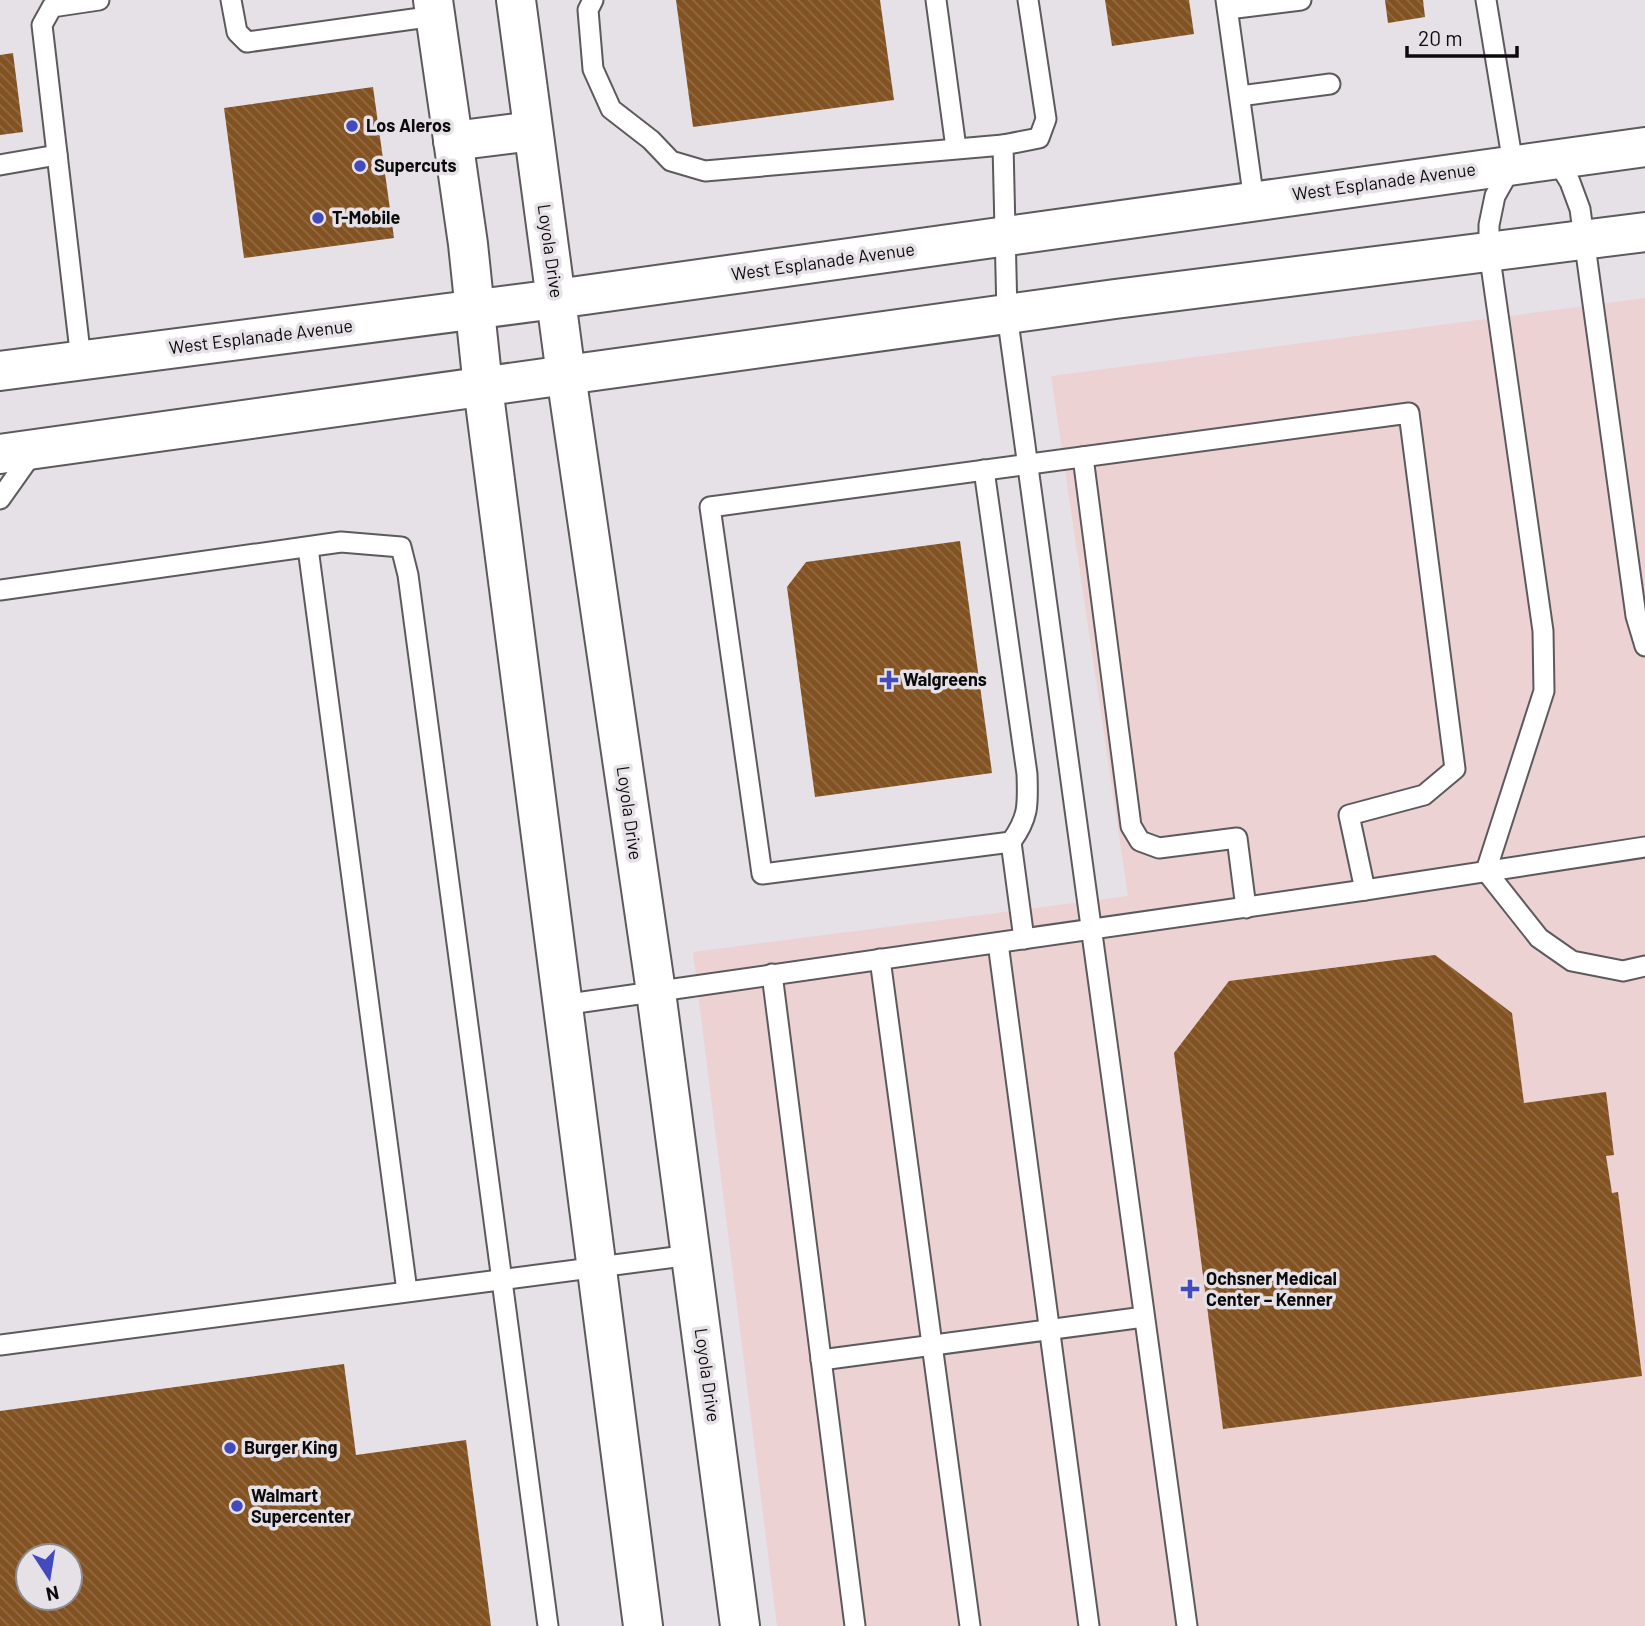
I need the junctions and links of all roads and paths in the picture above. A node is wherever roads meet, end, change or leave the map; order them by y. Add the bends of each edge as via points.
1 (99, 0) edge
2 (232, 0) edge
3 (516, 0) edge
4 (593, 0) edge
5 (936, 0) edge
6 (1028, 0) edge
7 (1301, 0) edge
8 (1486, 0) edge
9 (1227, 5) edge
10 (434, 8) edge
11 (1330, 85) dead end
12 (1240, 96) junction
13 (533, 131) junction
14 (453, 141) junction
15 (1003, 145) junction
16 (1645, 147) edge
17 (956, 148) junction
18 (57, 155) junction
19 (1556, 159) junction
20 (1513, 164) junction
21 (0, 165) edge
22 (1254, 201) junction
23 (1645, 232) edge
24 (1006, 237) junction
25 (1584, 240) junction
26 (1489, 251) junction
27 (556, 299) junction
28 (474, 311) junction
29 (1007, 314) junction
30 (81, 360) junction
31 (0, 371) edge
32 (566, 375) junction
33 (483, 387) junction
34 (17, 452) edge
35 (1083, 457) junction
36 (1028, 464) junction
37 (984, 470) junction
38 (0, 499) edge
39 (308, 548) junction
40 (0, 590) edge
41 (1645, 646) edge
42 (1011, 842) junction
43 (1645, 847) edge
44 (1486, 871) junction
45 (1365, 890) junction
46 (1245, 908) junction
47 (1091, 930) junction
48 (1024, 939) junction
49 (998, 943) junction
50 (880, 960) junction
51 (1645, 966) edge
52 (772, 974) junction
53 (656, 992) junction
54 (562, 1004) junction
55 (691, 1255) junction
56 (596, 1267) junction
57 (503, 1279) junction
58 (407, 1292) junction
59 (1144, 1317) junction
60 (1048, 1330) junction
61 (0, 1345) edge
62 (930, 1345) junction
63 (821, 1360) junction
64 (548, 1626) edge
65 (643, 1626) edge
66 (740, 1626) edge
67 (855, 1626) edge
68 (970, 1626) edge
69 (1089, 1626) edge
70 (1187, 1626) edge

1 - 18 lane via 51,7 42,25
2 - 10 lane via 237,32 247,42
3 - 13 main road, Loyola Drive
4 - 17 lane via 588,10 593,69 611,109 671,161 705,171
5 - 17 lane
6 - 15 lane via 1046,119 1039,138
7 - 9 lane
8 - 20 lane
9 - 12 lane
10 - 14 main road
11 - 12 lane
12 - 22 lane
13 - 14 main road
13 - 27 main road, Loyola Drive
14 - 28 main road
15 - 17 lane
15 - 24 lane
16 - 19 main road, West Esplanade Avenue
18 - 21 lane
18 - 30 lane
19 - 20 main road, West Esplanade Avenue
19 - 25 lane via 1580,209
20 - 22 main road, West Esplanade Avenue
20 - 26 lane via 1495,196
22 - 24 main road, West Esplanade Avenue
23 - 25 main road
24 - 27 main road, West Esplanade Avenue
24 - 29 lane
25 - 26 main road
25 - 41 lane via 1636,616
26 - 29 main road
26 - 44 lane via 1543,631 1544,691
27 - 28 main road, West Esplanade Avenue
27 - 32 main road, Loyola Drive
28 - 30 main road, West Esplanade Avenue
28 - 33 main road
29 - 32 main road
29 - 36 lane
30 - 31 main road, West Esplanade Avenue
32 - 33 main road
32 - 53 main road, Loyola Drive
33 - 34 main road
33 - 54 main road
34 - 38 lane
35 - 36 lane
35 - 45 lane via 1409,413 1455,769 1424,795 1349,815
35 - 46 lane via 1131,826 1140,841 1159,848 1237,838
36 - 37 lane
36 - 47 lane
37 - 42 lane via 1027,775 1024,825
37 - 42 lane via 710,507 762,874
39 - 40 lane
39 - 57 lane via 341,542 401,547
39 - 58 lane
42 - 48 lane
43 - 44 lane
44 - 45 lane
44 - 51 lane via 1539,938 1572,961 1623,971
45 - 46 lane
46 - 47 lane
47 - 48 lane
47 - 59 lane
48 - 49 lane
49 - 50 lane
49 - 60 lane
50 - 52 lane
50 - 62 lane
52 - 53 lane
52 - 63 lane
53 - 54 lane
53 - 55 main road, Loyola Drive
54 - 56 main road
55 - 56 lane
55 - 66 main road, Loyola Drive
56 - 57 lane
56 - 65 main road
57 - 58 lane
57 - 64 lane
58 - 61 lane
59 - 60 lane
59 - 70 lane
60 - 62 lane
60 - 69 lane
62 - 63 lane
62 - 68 lane
63 - 67 lane

